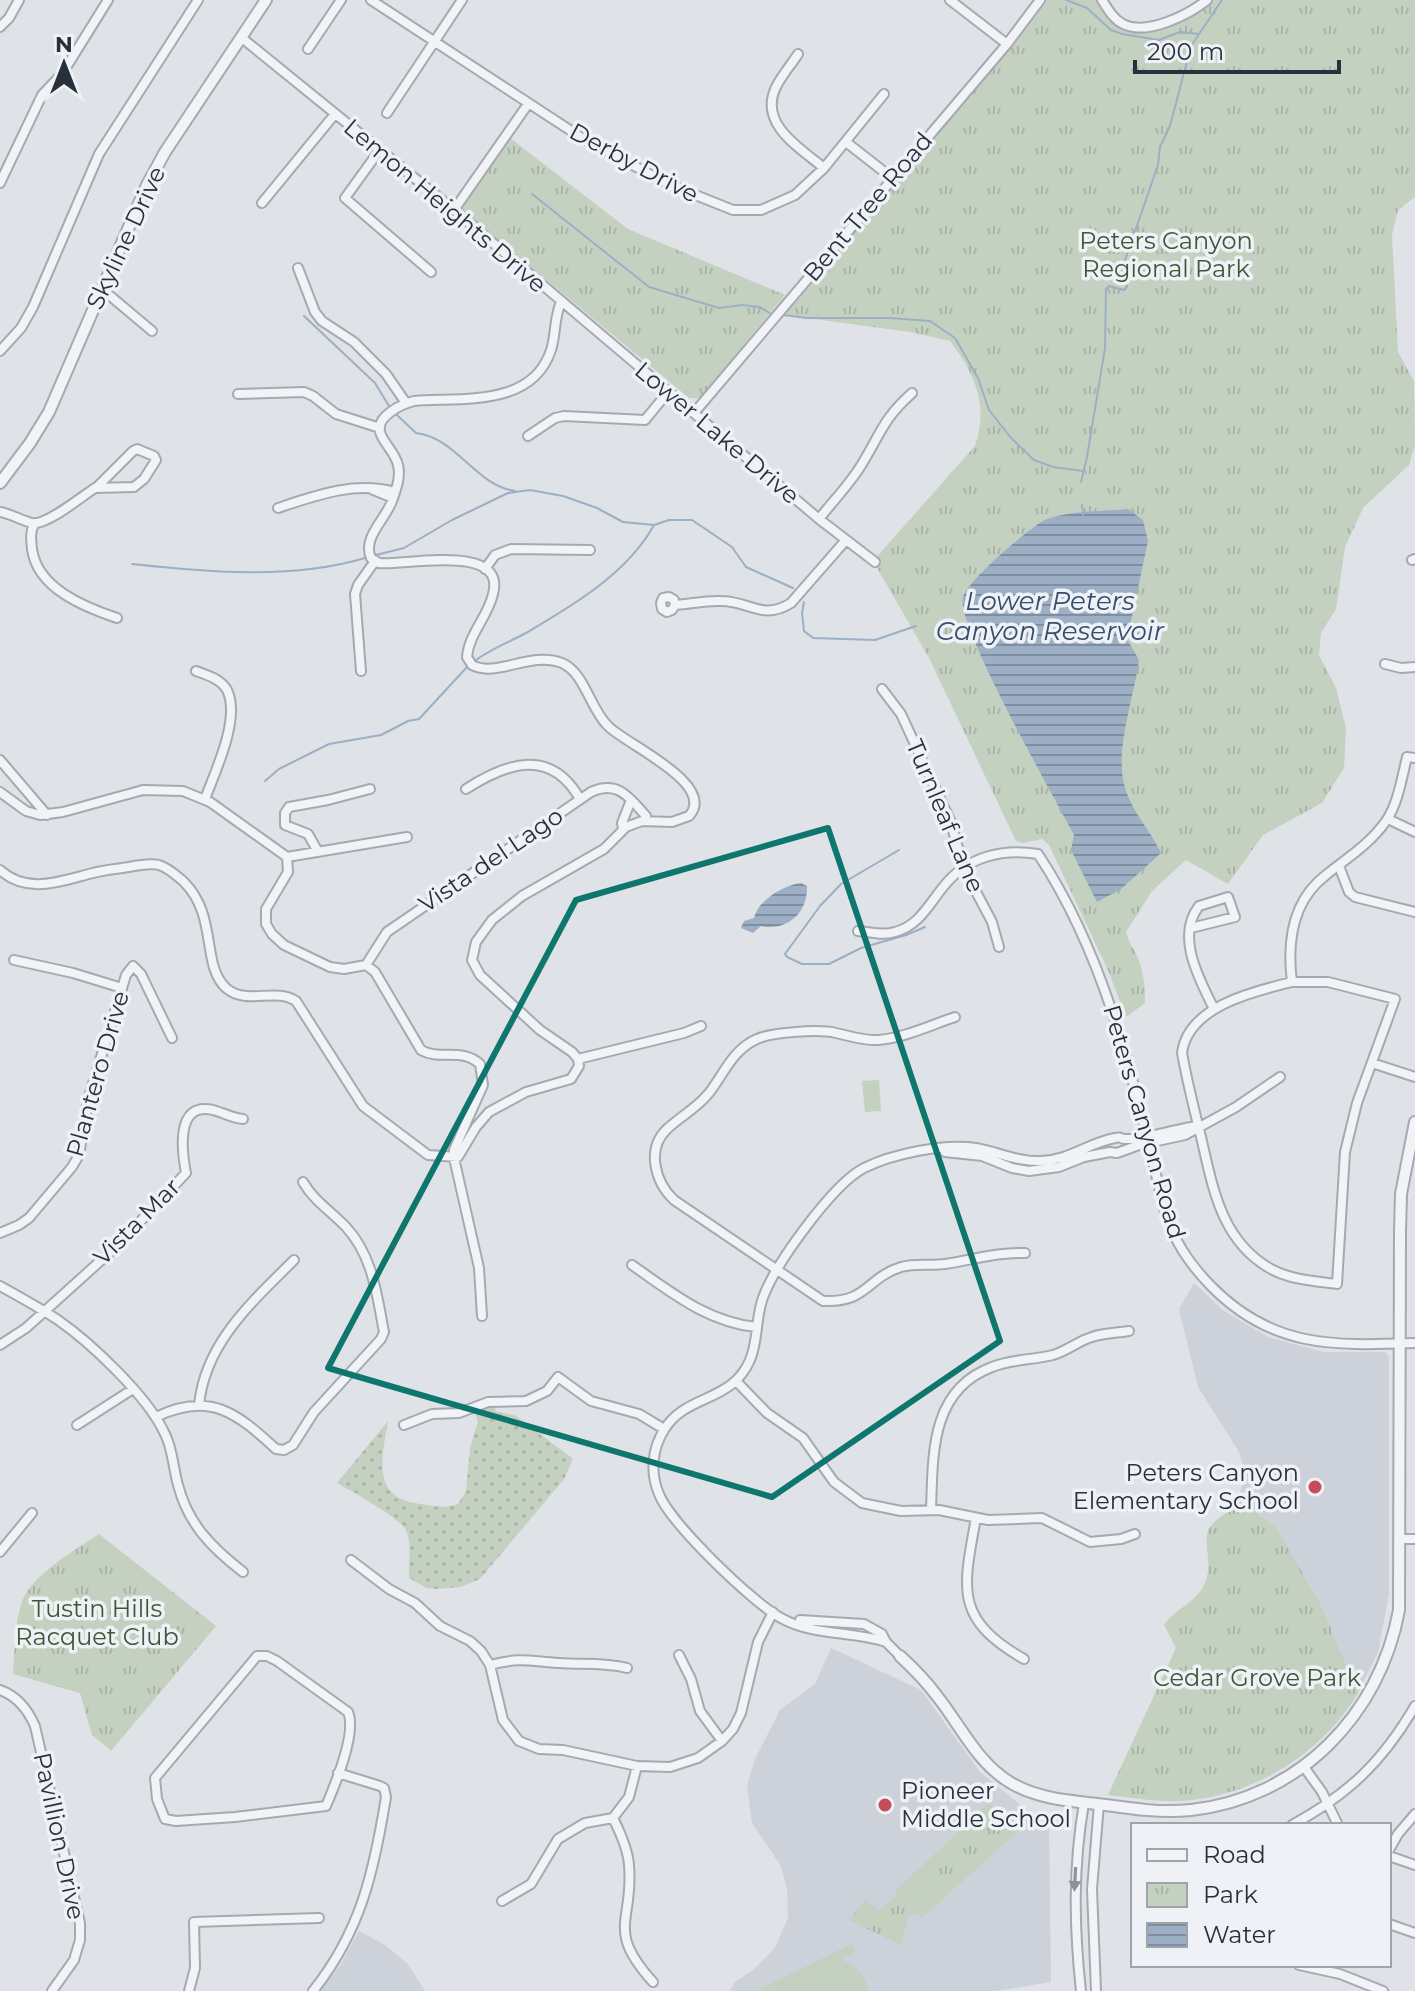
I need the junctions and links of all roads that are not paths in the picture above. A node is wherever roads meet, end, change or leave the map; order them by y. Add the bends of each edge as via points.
1 (19, 0) edge
2 (108, 0) edge
3 (198, 0) edge
4 (266, 0) edge
5 (341, 0) edge
6 (371, 0) edge
7 (462, 0) edge
8 (950, 0) edge
9 (1040, 0) edge
10 (1102, 0) edge
11 (1207, 0) edge
12 (0, 27) edge
13 (242, 38) junction
14 (434, 42) junction
15 (1007, 44) junction
16 (308, 49) dead end
17 (798, 54) dead end
18 (884, 94) dead end
19 (528, 104) junction
20 (387, 113) dead end
21 (335, 114) junction
22 (846, 142) junction
23 (379, 151) junction
24 (824, 168) junction
25 (892, 178) junction
26 (0, 183) edge
27 (262, 203) dead end
28 (454, 210) junction
29 (298, 268) dead end
30 (431, 272) dead end
31 (102, 289) junction
32 (561, 302) junction
33 (152, 331) dead end
34 (0, 351) edge
35 (668, 392) junction
36 (912, 393) dead end
37 (238, 394) dead end
38 (406, 403) junction
39 (694, 413) junction
40 (380, 428) junction
41 (528, 436) dead end
42 (0, 483) edge
43 (95, 488) junction
44 (394, 495) junction
45 (278, 508) dead end
46 (0, 512) edge
47 (819, 519) junction
48 (34, 524) junction
49 (846, 540) junction
50 (590, 550) dead end
51 (375, 561) junction
52 (875, 562) dead end
53 (485, 569) junction
54 (675, 605) dead end
55 (117, 618) dead end
56 (1385, 664) dead end
57 (1415, 667) edge
58 (196, 671) dead end
59 (361, 671) dead end
60 (882, 689) dead end
61 (1411, 758) edge
62 (0, 760) edge
63 (370, 789) dead end
64 (466, 789) dead end
65 (0, 792) edge
66 (205, 799) junction
67 (580, 799) junction
68 (631, 800) junction
69 (47, 815) junction
70 (1388, 819) junction
71 (647, 821) junction
72 (623, 829) junction
73 (1415, 832) edge
74 (407, 837) dead end
75 (317, 850) junction
76 (287, 857) junction
77 (1339, 866) junction
78 (964, 869) junction
79 (0, 870) edge
80 (1415, 912) edge
81 (1191, 928) junction
82 (858, 931) dead end
83 (999, 947) dead end
84 (14, 960) dead end
85 (366, 965) junction
86 (1292, 982) junction
87 (122, 988) junction
88 (1214, 1009) junction
89 (955, 1017) dead end
90 (701, 1026) dead end
91 (172, 1038) dead end
92 (578, 1059) junction
93 (1372, 1063) junction
94 (1280, 1077) dead end
95 (1415, 1077) edge
96 (243, 1119) dead end
97 (1415, 1122) edge
98 (1198, 1126) junction
99 (1147, 1139) junction
100 (932, 1151) junction
101 (454, 1158) junction
102 (303, 1182) dead end
103 (0, 1233) edge
104 (1025, 1253) dead end
105 (294, 1260) dead end
106 (632, 1265) dead end
107 (778, 1270) junction
108 (0, 1286) edge
109 (44, 1311) junction
110 (482, 1316) dead end
111 (756, 1327) junction
112 (1129, 1331) dead end
113 (1399, 1343) junction
114 (1415, 1343) edge
115 (0, 1345) edge
116 (737, 1382) junction
117 (133, 1389) junction
118 (199, 1405) junction
119 (156, 1417) junction
120 (77, 1425) dead end
121 (404, 1425) dead end
122 (664, 1429) junction
123 (931, 1510) junction
124 (32, 1513) dead end
125 (976, 1518) junction
126 (1135, 1534) dead end
127 (1400, 1539) junction
128 (1415, 1539) edge
129 (0, 1552) edge
130 (351, 1560) dead end
131 (243, 1572) dead end
132 (773, 1612) junction
133 (886, 1642) junction
134 (679, 1655) dead end
135 (900, 1656) joint
136 (1024, 1659) dead end
137 (490, 1665) junction
138 (627, 1668) dead end
139 (0, 1690) edge
140 (1415, 1706) edge
141 (722, 1741) junction
142 (637, 1766) junction
143 (1304, 1767) junction
144 (338, 1773) junction
145 (1084, 1803) junction
146 (1099, 1804) junction
147 (1329, 1804) junction
148 (1415, 1814) edge
149 (613, 1818) junction
150 (1296, 1823) edge
151 (1337, 1823) edge
152 (1391, 1849) edge
153 (1391, 1854) edge
154 (1415, 1865) edge
155 (502, 1901) dead end
156 (319, 1918) dead end
157 (1391, 1925) edge
158 (1415, 1933) edge
159 (1326, 1968) edge
160 (653, 1982) dead end
161 (52, 1991) edge
162 (189, 1991) edge
163 (313, 1991) edge
164 (1081, 1991) edge
165 (1096, 1991) edge
166 (1383, 1991) edge

1 - 12 street
2 - 26 street via 62,74 42,95
3 - 34 street via 99,154 33,307
4 - 13 street, Skyline Drive
5 - 16 street
6 - 14 street, Derby Drive
7 - 14 street
8 - 15 street
9 - 15 street, Bent Tree Road
10 - 11 street via 1124,25 1137,27 1173,18
13 - 21 street, Lemon Heights Drive
13 - 31 street, Skyline Drive via 153,173
14 - 19 street, Derby Drive
14 - 20 street
15 - 25 street, Bent Tree Road
17 - 24 street via 776,87 772,113 787,138
18 - 22 street, Derby Drive
19 - 24 street, Derby Drive via 632,166 733,210 761,210 784,202
19 - 28 street
21 - 23 street, Lemon Heights Drive
21 - 27 street
22 - 24 street, Derby Drive
22 - 25 street
23 - 28 street, Lemon Heights Drive
23 - 30 street via 345,198
25 - 39 street, Bent Tree Road
28 - 32 street, Lemon Heights Drive
29 - 38 street via 322,321 354,342
31 - 33 street
31 - 42 street, Skyline Drive via 49,412
32 - 35 street, Lower Lake Drive
32 - 38 street, Lemon Heights Drive via 546,361 519,388 493,396
35 - 39 street, Lower Lake Drive
35 - 41 street via 645,420 564,416
36 - 47 street via 893,410 861,466
37 - 40 street via 304,392 336,414
38 - 40 street via 386,415
39 - 47 street, Lower Lake Drive
40 - 44 street via 400,469
43 - 43 street via 134,487 156,460 137,449
43 - 48 street
44 - 45 street via 377,487 350,488
44 - 51 street via 368,543
46 - 48 street
47 - 49 street, Lower Lake Drive
48 - 55 street via 34,562 46,578 81,604
49 - 52 street, Lower Lake Drive
49 - 54 street via 782,609 762,612 724,601
50 - 53 street via 511,549 495,555
51 - 53 street via 454,560
51 - 59 street via 355,594
53 - 71 street via 494,580 494,593 468,649 472,665 488,669 542,659 567,666 609,728 666,766 692,791 689,816
56 - 57 street
58 - 66 street via 227,691 231,714
60 - 78 street, Turnleaf Lane via 901,714 950,820
61 - 70 street
62 - 69 street
63 - 75 street via 289,807 285,825 308,834
64 - 67 street via 485,777 537,764 571,783
65 - 69 street via 26,811
66 - 69 street via 153,789
66 - 76 street
67 - 68 street, Vista del Lago via 605,787
67 - 85 street, Vista del Lago via 387,932
68 - 71 street
68 - 72 street
70 - 73 street
70 - 77 street
71 - 72 street
72 - 92 street via 604,849 522,896 492,920 472,952 476,969 491,988
74 - 75 street
75 - 76 street
76 - 85 street via 288,872 266,909 272,934 330,967
77 - 80 street via 1355,897
77 - 86 street via 1312,889 1294,922 1289,943
78 - 82 street via 908,927 894,933
78 - 83 street, Turnleaf Lane
78 - 99 street, Peters Canyon Road via 1005,851 1038,854 1056,881 1116,1017
79 - 101 street via 11,879 38,885 146,865 168,869 202,906 215,970 224,986 244,996 294,999 363,1106 428,1155
81 - 81 street via 1199,906 1228,897 1235,917
81 - 88 street via 1193,966
84 - 87 street
85 - 101 street via 421,1050 464,1055 482,1069 483,1085
86 - 88 street
86 - 93 street via 1328,982 1395,999
87 - 91 street, Plantero Drive via 128,971 133,966 139,969
87 - 103 street, Plantero Drive via 88,1100 79,1155 29,1218
88 - 98 street via 1183,1043
89 - 107 street via 881,1040 819,1032 756,1039 728,1062 691,1112 659,1139 657,1175 665,1192
90 - 92 street
92 - 101 street via 571,1079 526,1092 489,1112
93 - 95 street
93 - 98 street via 1345,1152 1337,1284 1273,1270 1244,1247 1217,1205
94 - 98 street
96 - 109 street, Vista Mar via 212,1110 190,1117 181,1137 186,1173 117,1246
97 - 113 street via 1401,1194
98 - 99 street
99 - 100 street via 1114,1138 1067,1158 1040,1161 972,1148
99 - 100 street via 1117,1153 1042,1171 1012,1168 967,1153
99 - 113 street, Peters Canyon Road via 1173,1236 1185,1258 1230,1306 1301,1340
100 - 107 street via 894,1157 850,1176 825,1202
101 - 110 street via 479,1268
102 - 118 street via 347,1228 371,1269 384,1332 284,1450 235,1415
104 - 107 street via 900,1267 845,1301 823,1301
105 - 118 street via 218,1347 205,1372
106 - 111 street via 704,1313
107 - 111 street via 764,1294
108 - 109 street
109 - 115 street, Vista Mar
109 - 117 street
111 - 116 street via 750,1360
112 - 123 street via 1094,1336 1057,1354 1007,1362 971,1379 949,1403 936,1431
113 - 114 street, Peters Canyon Road
113 - 127 street
116 - 122 street via 680,1412
116 - 123 street via 767,1413 803,1438 844,1492 877,1508
117 - 119 street
117 - 120 street
118 - 119 street
119 - 131 street via 188,1516 204,1539
121 - 122 street via 488,1402 526,1401 547,1391 558,1377 591,1401 639,1414
122 - 132 street via 653,1463 660,1498 736,1582
123 - 125 street
124 - 129 street
125 - 126 street via 1042,1518 1090,1542
125 - 136 street via 967,1573 971,1610 998,1644
127 - 128 street
127 - 143 street via 1399,1610 1386,1662 1351,1722
130 - 137 street via 440,1626 470,1641
132 - 133 street via 832,1634
132 - 133 street via 809,1622 864,1624
132 - 141 street via 758,1642 741,1713
133 - 135 street
134 - 141 street via 700,1711
135 - 145 street via 999,1775 1040,1795
137 - 138 street via 528,1658
137 - 142 street via 503,1720 519,1741
139 - 161 street, Pavillion Drive via 25,1708 35,1726 78,1908 80,1940 74,1960
140 - 147 street via 1380,1759
141 - 142 street via 698,1758 670,1767
142 - 149 street via 629,1797
143 - 146 street via 1254,1794 1204,1808 1160,1811
143 - 147 street
144 - 144 street via 326,1806 176,1821 165,1819 155,1778 257,1656 277,1661 348,1712 352,1721
144 - 163 street via 384,1788 386,1797 361,1911 343,1949
145 - 146 street
145 -> 164 street via 1074,1886
146 - 165 street via 1092,1889
147 - 150 street
147 - 151 street
148 - 152 street
149 - 155 street via 585,1823 558,1839 531,1884
149 - 160 street via 629,1863 624,1939
153 - 154 street
156 - 162 street via 194,1922 195,1968
157 - 158 street
159 - 166 street

